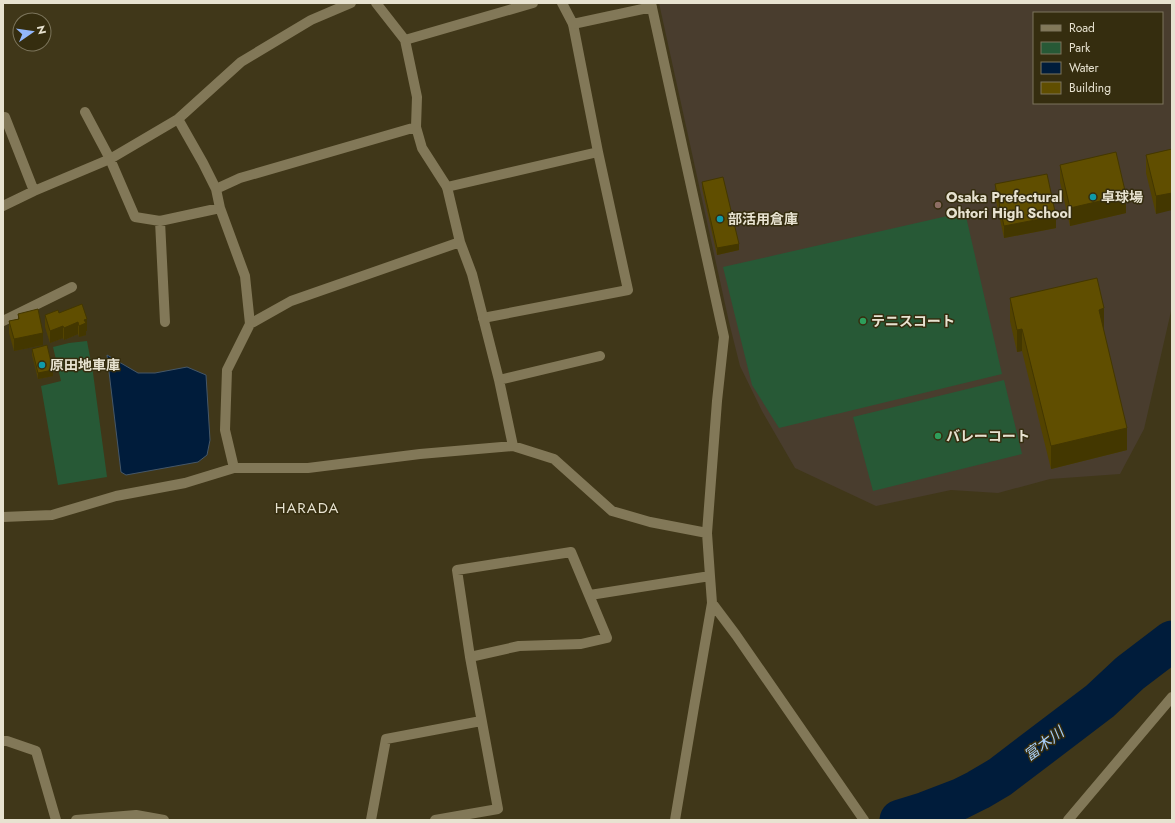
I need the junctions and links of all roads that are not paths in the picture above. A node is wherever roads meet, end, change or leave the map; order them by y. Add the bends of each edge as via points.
1 (351, 3) edge
2 (376, 3) edge
3 (533, 3) edge
4 (562, 3) edge
5 (651, 5) edge
6 (573, 24) junction
7 (405, 40) junction
8 (85, 112) dead end
9 (5, 117) dead end
10 (178, 119) junction
11 (416, 127) junction
12 (598, 152) junction
13 (110, 159) junction
14 (447, 187) junction
15 (216, 190) junction
16 (34, 191) junction
17 (3, 206) edge
18 (220, 208) junction
19 (160, 221) junction
20 (460, 242) junction
21 (72, 287) dead end
22 (483, 318) junction
23 (3, 321) edge
24 (165, 322) dead end
25 (250, 324) junction
26 (600, 356) dead end
27 (499, 380) junction
28 (513, 446) junction
29 (234, 468) junction
30 (3, 517) edge
31 (707, 533) junction
32 (710, 576) junction
33 (590, 595) junction
34 (712, 603) junction
35 (470, 657) junction
36 (1172, 697) edge
37 (481, 721) junction
38 (3, 741) edge
39 (56, 820) edge
40 (76, 820) edge
41 (164, 820) edge
42 (371, 820) edge
43 (435, 820) edge
44 (674, 820) edge
45 (864, 820) edge
46 (1068, 820) edge

1 - 10 street via 311,20 241,62
2 - 7 street
3 - 7 street
4 - 6 street
5 - 6 street
5 - 31 street via 724,337
6 - 12 street
7 - 11 street via 417,97
8 - 13 street
9 - 16 street
10 - 13 street
10 - 15 street
11 - 14 street via 422,148
11 - 15 street via 240,178
12 - 14 street
12 - 22 street via 628,290
13 - 16 street
13 - 19 street via 135,217
14 - 20 street
15 - 18 street
16 - 17 street
18 - 19 street
18 - 25 street via 244,276
19 - 24 street
20 - 22 street via 472,274
20 - 25 street via 291,301
21 - 23 street
22 - 27 street
25 - 29 street via 227,370 225,430
26 - 27 street
27 - 28 street
28 - 29 street via 308,468
28 - 31 street via 554,459 612,511 650,522
29 - 30 street via 185,483 116,496 52,515
31 - 32 street
32 - 33 street
32 - 34 street
33 - 35 street via 607,638 581,644 519,646
33 - 35 street via 571,552 457,570
34 - 44 street
34 - 45 street
35 - 37 street
36 - 46 street
37 - 42 street via 386,739
37 - 43 street via 498,809
38 - 39 street via 36,751
40 - 41 street via 136,815

